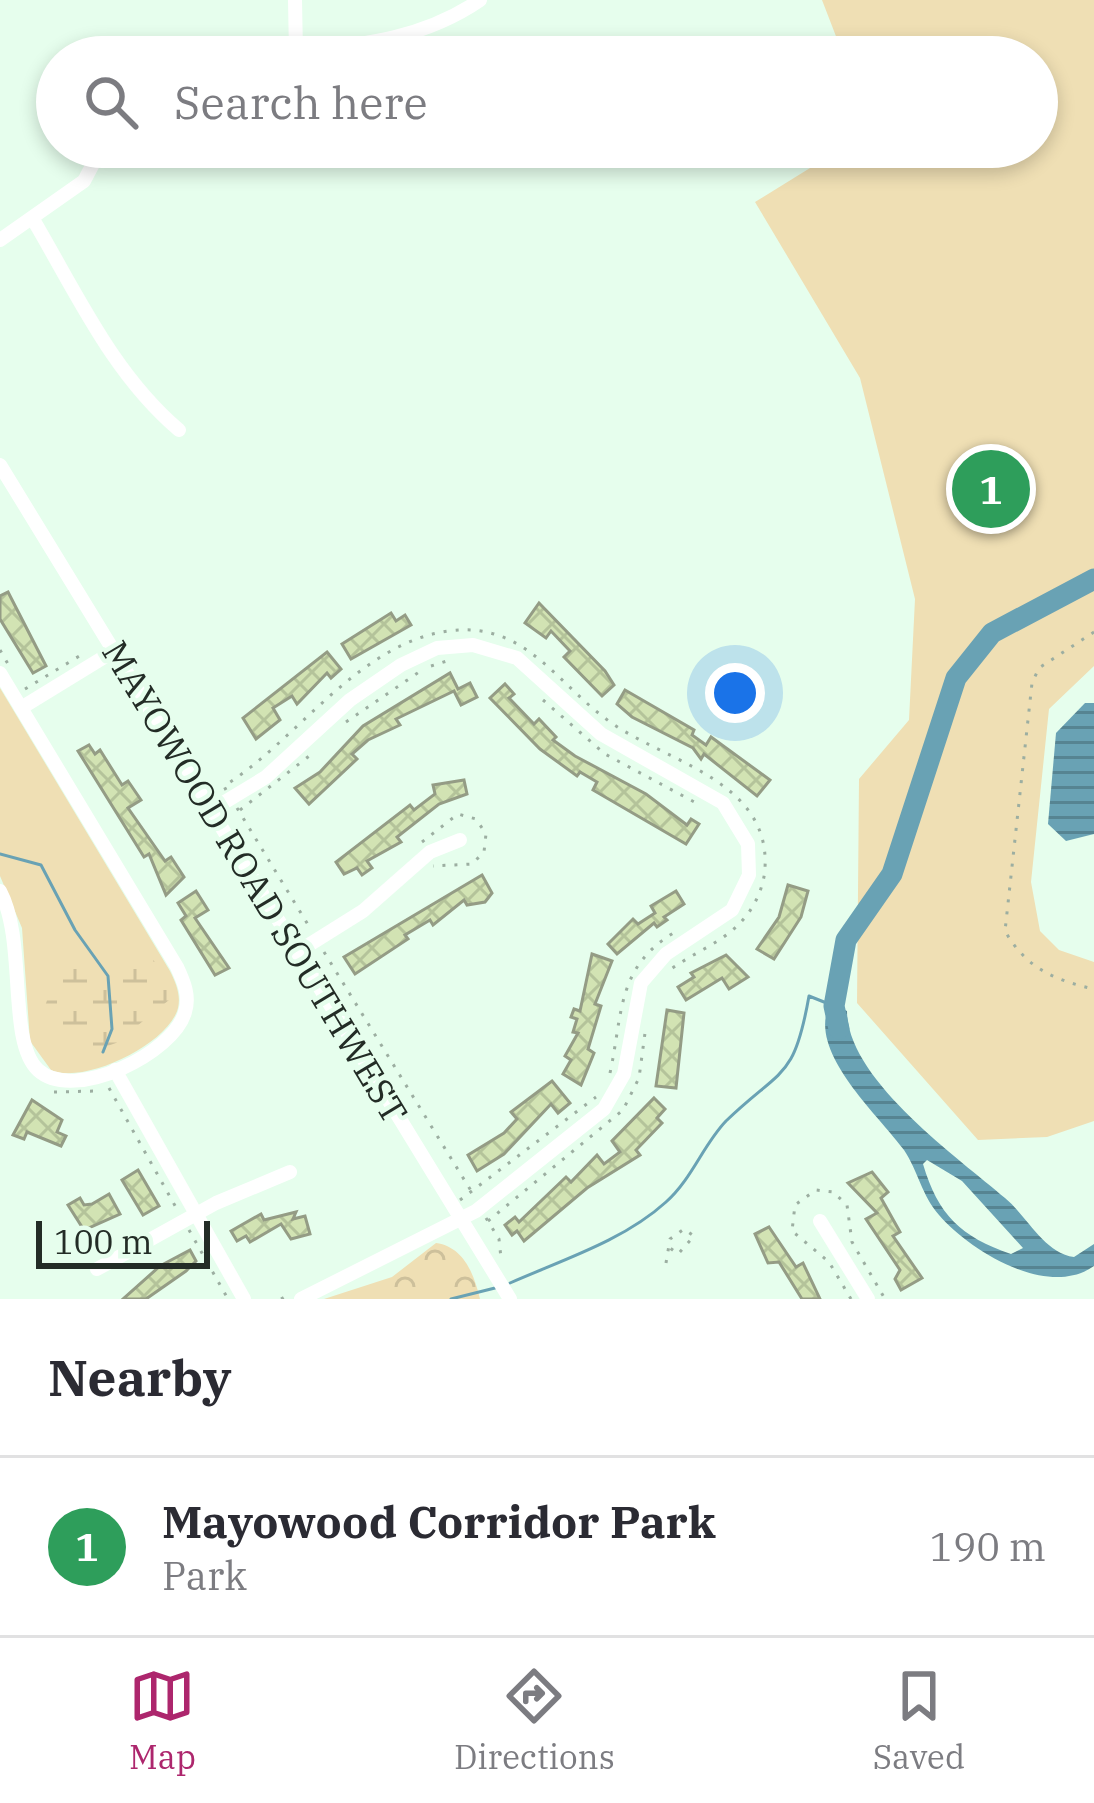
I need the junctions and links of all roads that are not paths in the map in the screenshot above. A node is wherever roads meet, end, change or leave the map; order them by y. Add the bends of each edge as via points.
1 (296, 0) edge
2 (480, 0) edge
3 (296, 36) edge
4 (401, 36) edge
5 (91, 168) edge
6 (34, 221) junction
7 (0, 240) edge
8 (178, 430) dead end
9 (0, 465) edge
10 (114, 651) junction
11 (0, 673) edge
12 (21, 708) junction
13 (210, 811) junction
14 (460, 840) dead end
15 (0, 892) edge
16 (296, 952) junction
17 (115, 1070) junction
18 (290, 1172) dead end
19 (189, 1217) junction
20 (462, 1220) junction
21 (820, 1221) dead end
22 (97, 1269) dead end
23 (244, 1299) edge
24 (301, 1299) edge
25 (510, 1299) edge
26 (868, 1299) edge

1 - 3 street
2 - 4 street
5 - 6 street
6 - 7 street
6 - 8 street via 122,370
9 - 10 street, MAYOWOOD ROAD SOUTHWEST
10 - 12 street
10 - 13 street, MAYOWOOD ROAD SOUTHWEST
11 - 12 street
12 - 17 street via 185,986 176,1030
13 - 16 street, MAYOWOOD ROAD SOUTHWEST
13 - 20 street via 266,777 362,692 425,652 462,645 517,658 601,734 713,796 739,821 750,854 741,896 646,974 611,1101
14 - 16 street via 430,852 363,911
15 - 17 street via 14,922 30,1061 64,1083
16 - 20 street, MAYOWOOD ROAD SOUTHWEST
17 - 19 street
18 - 19 street
19 - 22 street
19 - 23 street
20 - 24 street
20 - 25 street, MAYOWOOD ROAD SOUTHWEST
21 - 26 street

